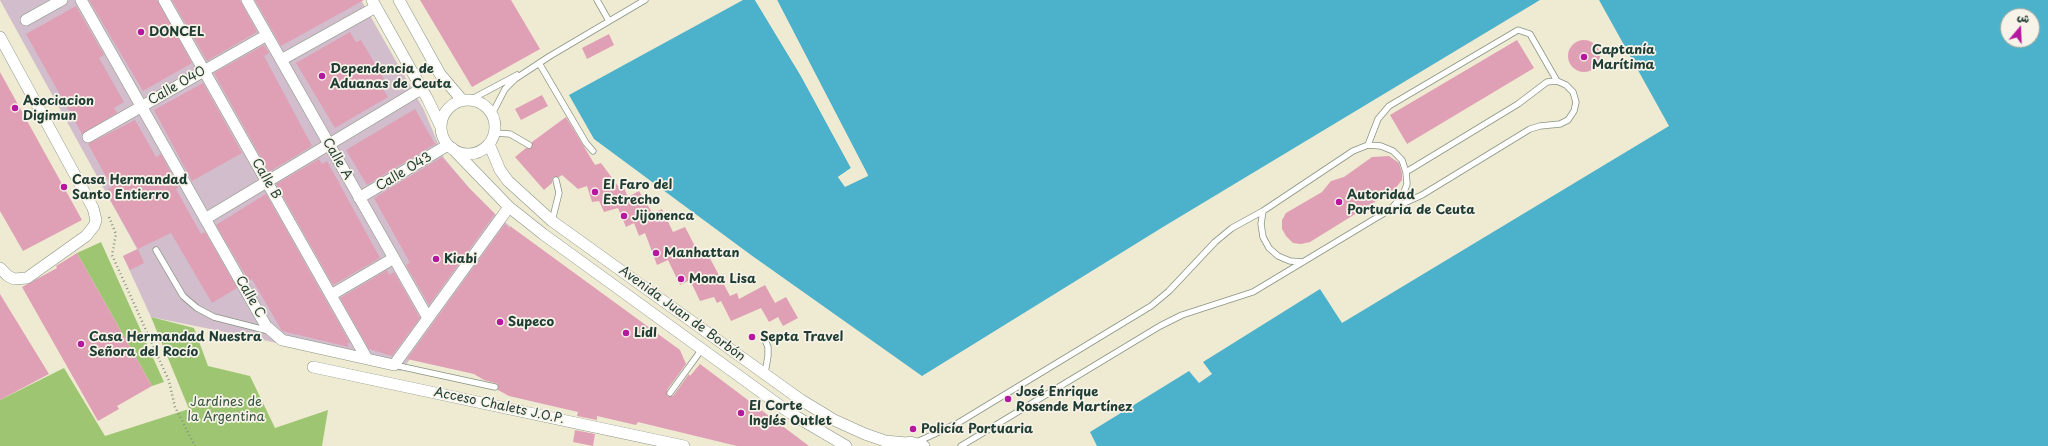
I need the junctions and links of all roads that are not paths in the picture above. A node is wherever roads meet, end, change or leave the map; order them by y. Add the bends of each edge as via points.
1 (62, 0) edge
2 (81, 0) edge
3 (164, 0) edge
4 (247, 0) edge
5 (597, 0) edge
6 (646, 0) edge
7 (401, 1) edge
8 (374, 3) edge
9 (26, 20) dead end
10 (609, 21) junction
11 (267, 35) junction
12 (0, 37) edge
13 (281, 60) junction
14 (539, 63) junction
15 (204, 71) junction
16 (527, 71) junction
17 (1557, 81) junction
18 (421, 89) junction
19 (466, 100) junction
20 (141, 106) junction
21 (492, 114) junction
22 (441, 127) junction
23 (494, 133) junction
24 (88, 137) dead end
25 (489, 144) junction
26 (328, 145) junction
27 (1368, 145) junction
28 (529, 146) dead end
29 (450, 147) junction
30 (593, 151) dead end
31 (1406, 172) junction
32 (556, 180) dead end
33 (267, 182) junction
34 (359, 198) junction
35 (509, 207) junction
36 (1391, 209) junction
37 (1263, 211) junction
38 (205, 219) junction
39 (552, 221) junction
40 (156, 250) dead end
41 (394, 258) junction
42 (1303, 262) junction
43 (0, 268) edge
44 (331, 295) junction
45 (428, 318) junction
46 (271, 332) junction
47 (764, 338) dead end
48 (703, 348) junction
49 (367, 359) junction
50 (394, 365) junction
51 (313, 367) dead end
52 (765, 373) junction
53 (495, 387) dead end
54 (670, 393) dead end
55 (911, 444) edge
56 (684, 446) edge
57 (846, 446) edge
58 (961, 446) edge

1 - 9 street
2 - 20 street, Calle C
3 - 15 street, Calle B
4 - 11 street, Calle A
5 - 10 lane
6 - 10 lane
7 - 19 street via 440,74
8 - 13 street
8 - 18 street
10 - 14 lane
11 - 13 street, Calle A
11 - 15 street, Calle 040
12 - 43 street via 94,208 96,220 86,236 27,278 14,279
13 - 26 street, Calle A
14 - 16 lane
14 - 30 lane
15 - 20 street, Calle 040
15 - 33 street, Calle B
16 - 19 lane
16 - 21 lane via 506,89
17 - 27 lane via 1530,34 1518,30 1389,106 1378,119
17 - 31 lane via 1547,82 1518,104
17 - 36 lane via 1573,92 1575,106 1568,120 1560,124 1530,129 1422,194
18 - 22 street
18 - 26 street
19 - 21 street via 482,104
19 - 22 street via 456,102 447,110 443,115
20 - 24 street, Calle 040
20 - 38 street, Calle C
21 - 23 street
22 - 29 street via 444,140
23 - 25 street
23 - 28 lane via 510,134
25 - 29 street via 475,153 459,152
25 - 39 street, Avenida Juan de Borbón via 500,170 508,181
26 - 33 street
26 - 34 street, Calle A
27 - 31 lane via 1381,146 1393,151 1402,160
27 - 37 lane via 1353,151
29 - 34 street, Calle 043
29 - 35 street, Avenida Juan de Borbón
31 - 36 lane via 1407,184 1403,195
32 - 39 lane via 559,193
33 - 38 street
33 - 44 street, Calle B
34 - 41 street, Calle A
35 - 45 street
35 - 48 street, Avenida Juan de Borbón
36 - 42 lane
37 - 42 lane via 1261,224 1269,248 1278,256 1290,261
37 - 55 lane via 1224,235 1151,306 944,431
38 - 46 street, Calle C
39 - 52 street, Avenida Juan de Borbón
40 - 46 lane via 183,296 197,308 214,317
41 - 44 street
41 - 45 street, Calle A
42 - 58 lane via 1252,292 1171,320
44 - 49 street, Calle B
45 - 50 street
46 - 49 street, Calle C via 288,342
47 - 52 lane via 768,347
48 - 54 lane
48 - 57 street, Avenida Juan de Borbón via 790,413
49 - 50 street, Calle C
50 - 53 lane
51 - 56 street, Acceso Chalets J.O.P.
52 - 55 street, Avenida Juan de Borbón via 801,400 834,420 875,438

